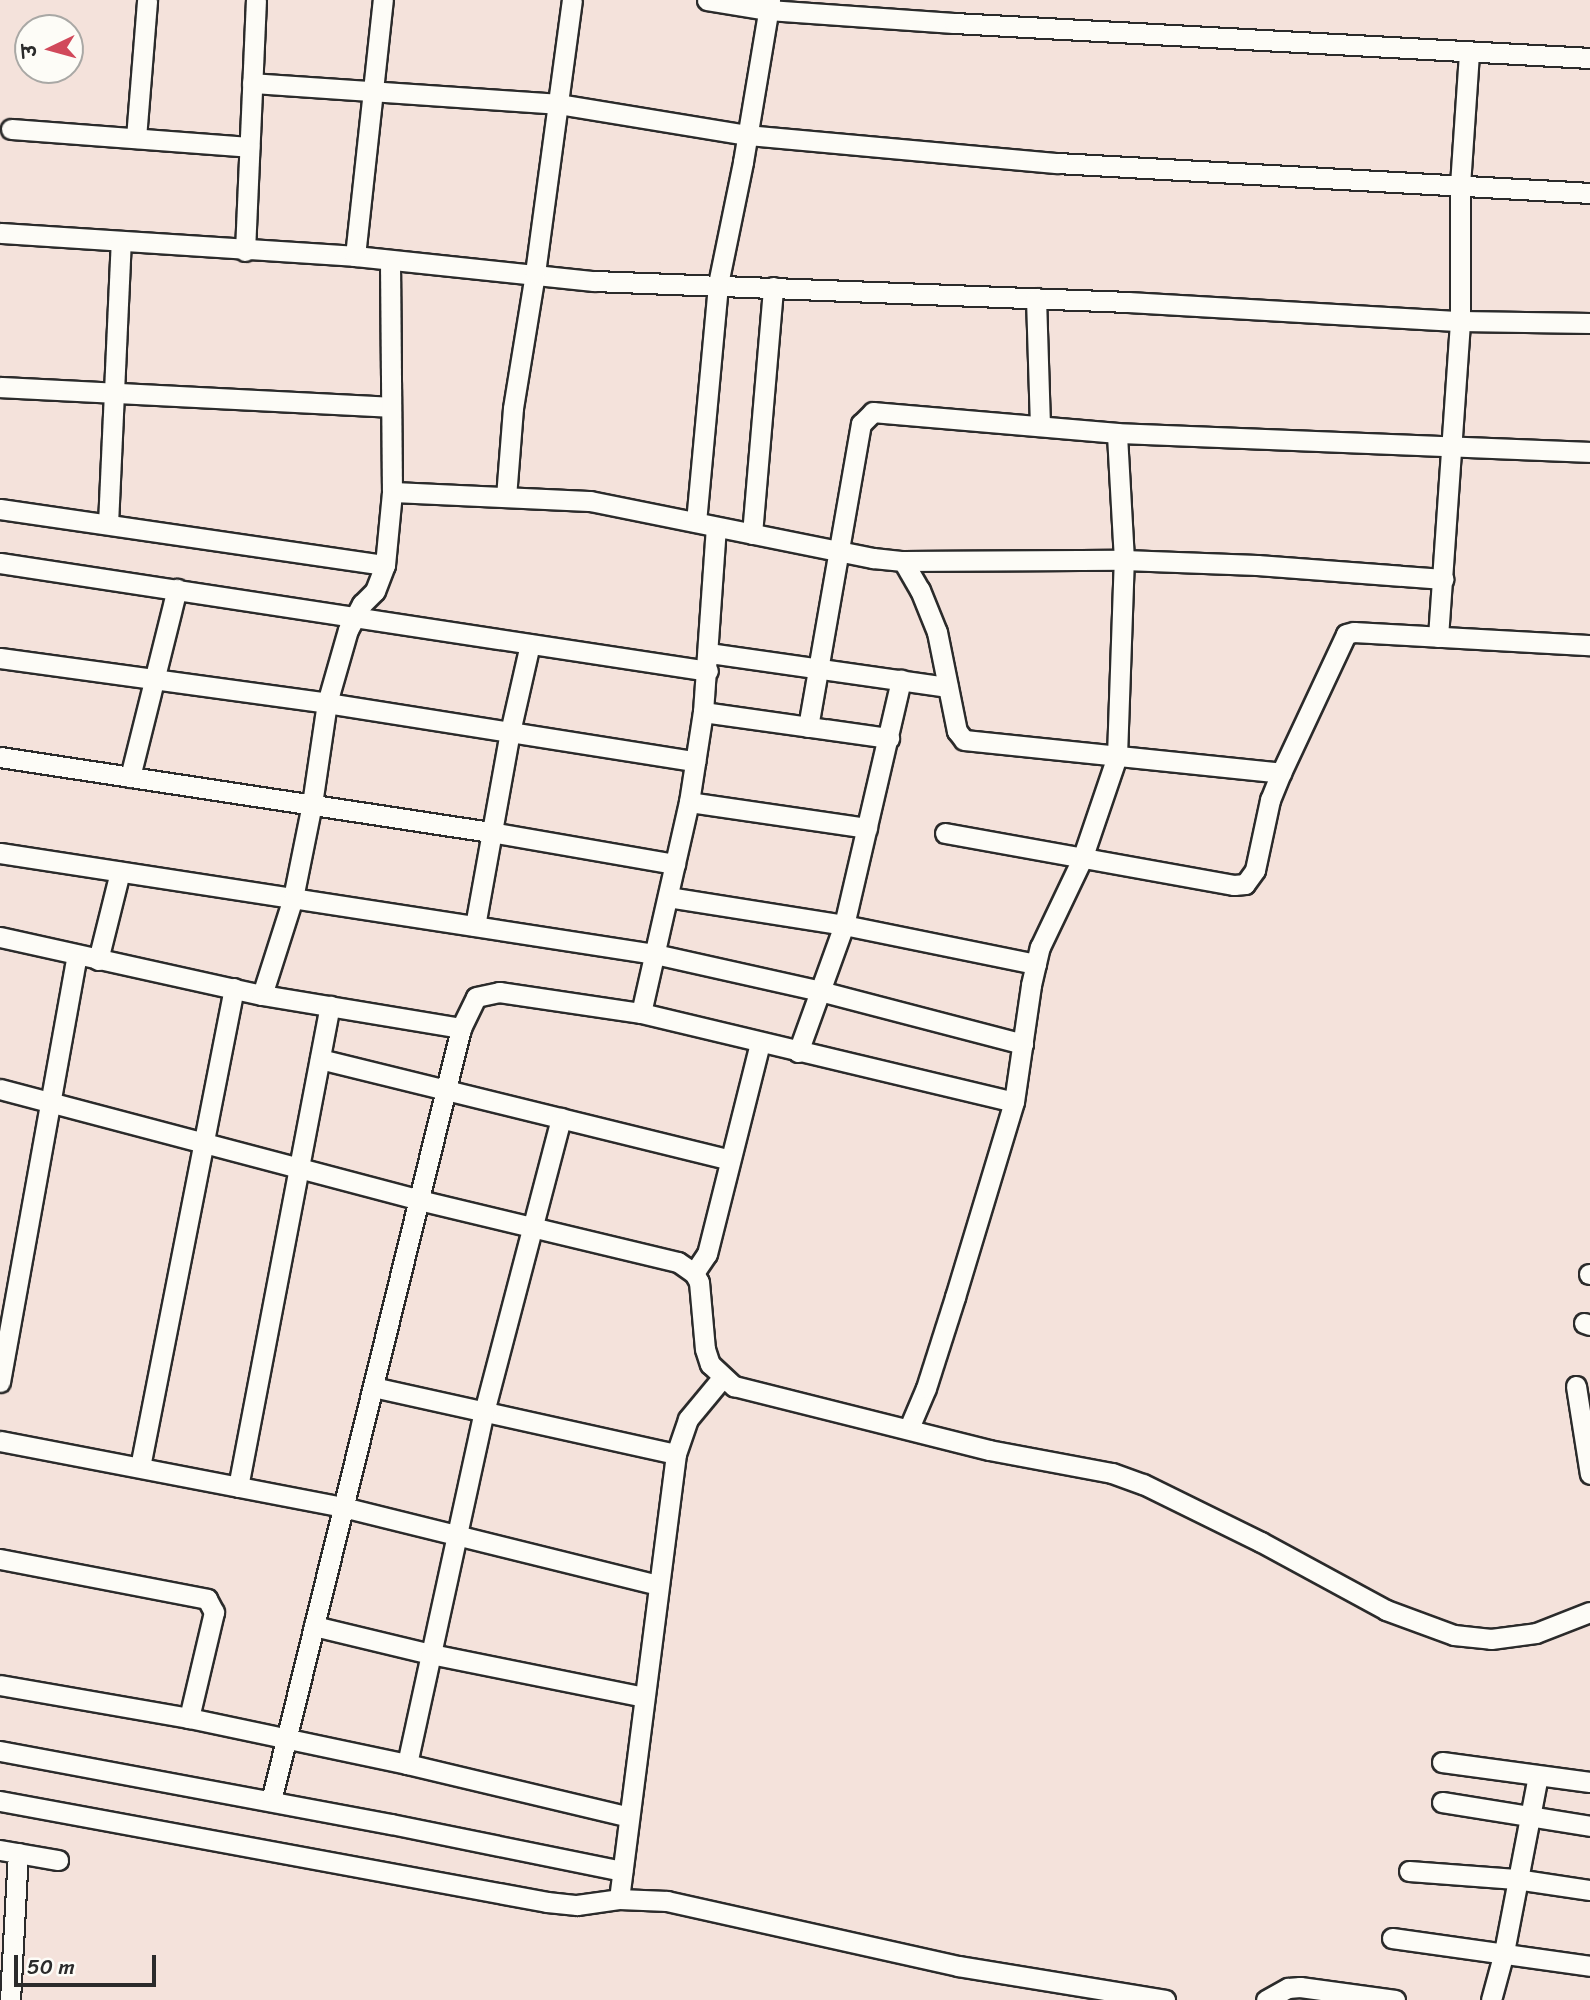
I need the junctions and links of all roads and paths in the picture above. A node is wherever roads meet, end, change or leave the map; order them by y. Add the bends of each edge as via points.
1 (147, 0) edge
2 (256, 0) edge
3 (383, 0) edge
4 (572, 0) edge
5 (707, 0) edge
6 (769, 5) edge
7 (1469, 52) junction
8 (1590, 58) edge
9 (252, 83) junction
10 (374, 94) junction
11 (558, 104) junction
12 (11, 129) dead end
13 (747, 135) junction
14 (135, 138) junction
15 (250, 147) junction
16 (1460, 185) junction
17 (1590, 193) edge
18 (0, 233) edge
19 (121, 243) junction
20 (245, 251) junction
21 (355, 256) junction
22 (390, 261) junction
23 (536, 273) junction
24 (718, 284) junction
25 (773, 288) junction
26 (1037, 298) junction
27 (1460, 321) junction
28 (1590, 323) edge
29 (0, 387) edge
30 (113, 395) junction
31 (390, 407) junction
32 (1040, 426) junction
33 (1117, 433) junction
34 (1453, 448) junction
35 (1590, 453) edge
36 (392, 492) junction
37 (506, 497) junction
38 (0, 509) edge
39 (696, 522) junction
40 (108, 524) junction
41 (716, 528) junction
42 (752, 534) junction
43 (837, 550) junction
44 (1124, 560) junction
45 (903, 561) junction
46 (0, 563) edge
47 (385, 565) junction
48 (1443, 579) junction
49 (177, 589) junction
50 (355, 616) junction
51 (1438, 637) junction
52 (530, 643) junction
53 (1590, 645) edge
54 (0, 658) edge
55 (708, 662) junction
56 (816, 669) junction
57 (154, 680) junction
58 (901, 681) junction
59 (948, 687) junction
60 (327, 703) junction
61 (703, 712) junction
62 (808, 727) junction
63 (510, 732) junction
64 (889, 738) junction
65 (0, 757) edge
66 (1117, 757) junction
67 (695, 761) junction
68 (1281, 774) junction
69 (131, 777) junction
70 (689, 802) junction
71 (312, 804) junction
72 (867, 828) junction
73 (491, 832) junction
74 (945, 833) dead end
75 (0, 853) edge
76 (1082, 859) junction
77 (676, 864) junction
78 (120, 872) junction
79 (668, 897) junction
80 (293, 898) junction
81 (844, 925) junction
82 (475, 926) junction
83 (0, 937) edge
84 (654, 954) junction
85 (77, 956) junction
86 (98, 960) junction
87 (1036, 964) junction
88 (234, 989) junction
89 (820, 991) junction
90 (262, 995) junction
91 (330, 1006) junction
92 (641, 1013) junction
93 (461, 1028) junction
94 (760, 1043) junction
95 (1023, 1044) junction
96 (799, 1052) junction
97 (320, 1059) junction
98 (0, 1089) edge
99 (446, 1090) junction
100 (50, 1102) junction
101 (1014, 1102) junction
102 (561, 1118) junction
103 (202, 1141) junction
104 (730, 1160) junction
105 (299, 1169) junction
106 (419, 1200) junction
107 (531, 1228) junction
108 (694, 1273) junction
109 (722, 1378) junction
110 (0, 1382) edge
111 (1576, 1386) dead end
112 (373, 1387) junction
113 (484, 1412) junction
114 (909, 1428) junction
115 (0, 1441) edge
116 (676, 1454) junction
117 (140, 1467) junction
118 (1590, 1474) edge
119 (238, 1487) junction
120 (343, 1507) junction
121 (457, 1535) junction
122 (0, 1559) edge
123 (659, 1585) junction
124 (1590, 1612) edge
125 (314, 1626) junction
126 (431, 1654) junction
127 (0, 1685) edge
128 (644, 1697) junction
129 (189, 1718) junction
130 (286, 1739) junction
131 (0, 1751) edge
132 (1442, 1762) dead end
133 (407, 1764) junction
134 (1538, 1776) junction
135 (1590, 1782) edge
136 (0, 1801) edge
137 (271, 1801) junction
138 (1442, 1802) dead end
139 (629, 1817) junction
140 (1529, 1817) junction
141 (1590, 1826) edge
142 (9, 1852) edge
143 (58, 1860) dead end
144 (622, 1871) junction
145 (1409, 1871) dead end
146 (1516, 1879) junction
147 (1590, 1890) edge
148 (619, 1899) junction
149 (1392, 1938) dead end
150 (1504, 1952) junction
151 (1590, 1966) edge
152 (10, 2000) edge
153 (1165, 2000) edge
154 (1266, 2000) edge
155 (1395, 2000) edge
156 (1491, 2000) edge

1 - 14 street
2 - 9 street
3 - 10 street
4 - 11 street
5 - 6 street
6 - 7 street
6 - 13 street
7 - 8 street
7 - 16 street
9 - 10 street
9 - 15 street
10 - 11 street
10 - 21 street
11 - 13 street
11 - 23 street
12 - 14 street
13 - 16 street via 1057,163
13 - 24 street
14 - 15 street
15 - 20 street
16 - 17 street
16 - 27 street
18 - 19 street
19 - 20 street
19 - 30 street
20 - 21 street
21 - 22 street
22 - 23 street
22 - 31 street
23 - 24 street via 593,281
23 - 37 street via 513,408
24 - 25 street
24 - 39 street
25 - 26 street
25 - 42 street
26 - 27 street
26 - 32 street
27 - 28 street
27 - 34 street
29 - 30 street
30 - 31 street
30 - 40 street
31 - 36 street
32 - 33 street
32 - 43 street via 884,411 866,416 860,424
33 - 34 street
33 - 44 street
34 - 35 street
34 - 48 street
36 - 37 street
36 - 47 street
37 - 39 street via 590,501
38 - 40 street
39 - 41 street
40 - 47 street
41 - 42 street
41 - 55 street
42 - 43 street
43 - 45 street
43 - 56 street
44 - 45 street
44 - 48 street
44 - 66 street
45 - 59 street via 937,632
46 - 49 street
47 - 50 street via 375,591
48 - 51 street
49 - 50 street
49 - 57 street
50 - 52 street
50 - 60 street
51 - 53 street
51 - 68 street via 1346,634
52 - 55 street
52 - 63 street
54 - 57 street
55 - 56 street
55 - 61 street
56 - 58 street
56 - 62 street
57 - 60 street
57 - 69 street
58 - 59 street
58 - 64 street
59 - 66 street via 957,731 964,740
60 - 63 street
60 - 71 street
61 - 62 street
61 - 67 street
62 - 64 street
63 - 67 street
63 - 73 street
64 - 72 street
65 - 69 street
66 - 68 street
66 - 76 street
67 - 70 street
68 - 76 street via 1270,800 1255,870 1245,884
69 - 71 street
70 - 72 street
70 - 77 street
71 - 73 street
71 - 80 street
72 - 81 street
73 - 77 street
73 - 82 street
74 - 76 street
75 - 78 street
76 - 87 street
77 - 79 street
78 - 80 street
78 - 86 street
79 - 81 street
79 - 84 street
80 - 82 street
80 - 90 street
81 - 87 street
81 - 89 street
82 - 84 street
83 - 85 street
84 - 89 street
84 - 92 street
85 - 86 street
85 - 100 street
86 - 88 street
87 - 95 street
88 - 90 street
88 - 103 street
89 - 95 street
89 - 96 street
90 - 91 street
91 - 93 street
91 - 97 street
92 - 93 street via 499,992 476,997
92 - 94 street
93 - 99 street
94 - 96 street
94 - 104 street
95 - 101 street
96 - 101 street
97 - 99 street
97 - 105 street
98 - 100 street
99 - 102 street
99 - 106 street
100 - 103 street
100 - 110 street
101 - 114 street via 926,1388
102 - 104 street
102 - 107 street
103 - 105 street
103 - 117 street
104 - 108 street via 707,1254
105 - 106 street
105 - 119 street
106 - 107 street
106 - 112 street
107 - 108 street via 678,1262
107 - 113 street
108 - 109 street via 701,1295 705,1349
109 - 114 street via 734,1386
109 - 116 street via 688,1419
111 - 118 street
112 - 113 street
112 - 120 street
113 - 116 street
113 - 121 street
114 - 124 street via 1143,1484 1385,1611 1454,1635 1491,1639 1536,1633
115 - 117 street
116 - 123 street
117 - 119 street
119 - 120 street
120 - 121 street
120 - 125 street
121 - 123 street
121 - 126 street
122 - 129 street via 201,1597 212,1603 214,1612
123 - 128 street
125 - 126 street
125 - 130 street
126 - 128 street
126 - 133 street
127 - 129 street
128 - 139 street
129 - 130 street
130 - 133 street
130 - 137 street
131 - 137 street
132 - 134 street
133 - 139 street
134 - 135 street
134 - 140 street
136 - 148 street via 547,1902 596,1904
137 - 144 street
138 - 140 street
139 - 144 street
140 - 141 street
140 - 146 street
142 - 143 street
142 - 152 street
144 - 148 street
145 - 146 street
146 - 147 street
146 - 150 street
148 - 153 street via 667,1901 958,1966
149 - 150 street
150 - 151 street
150 - 156 street
154 - 155 street via 1300,1987

